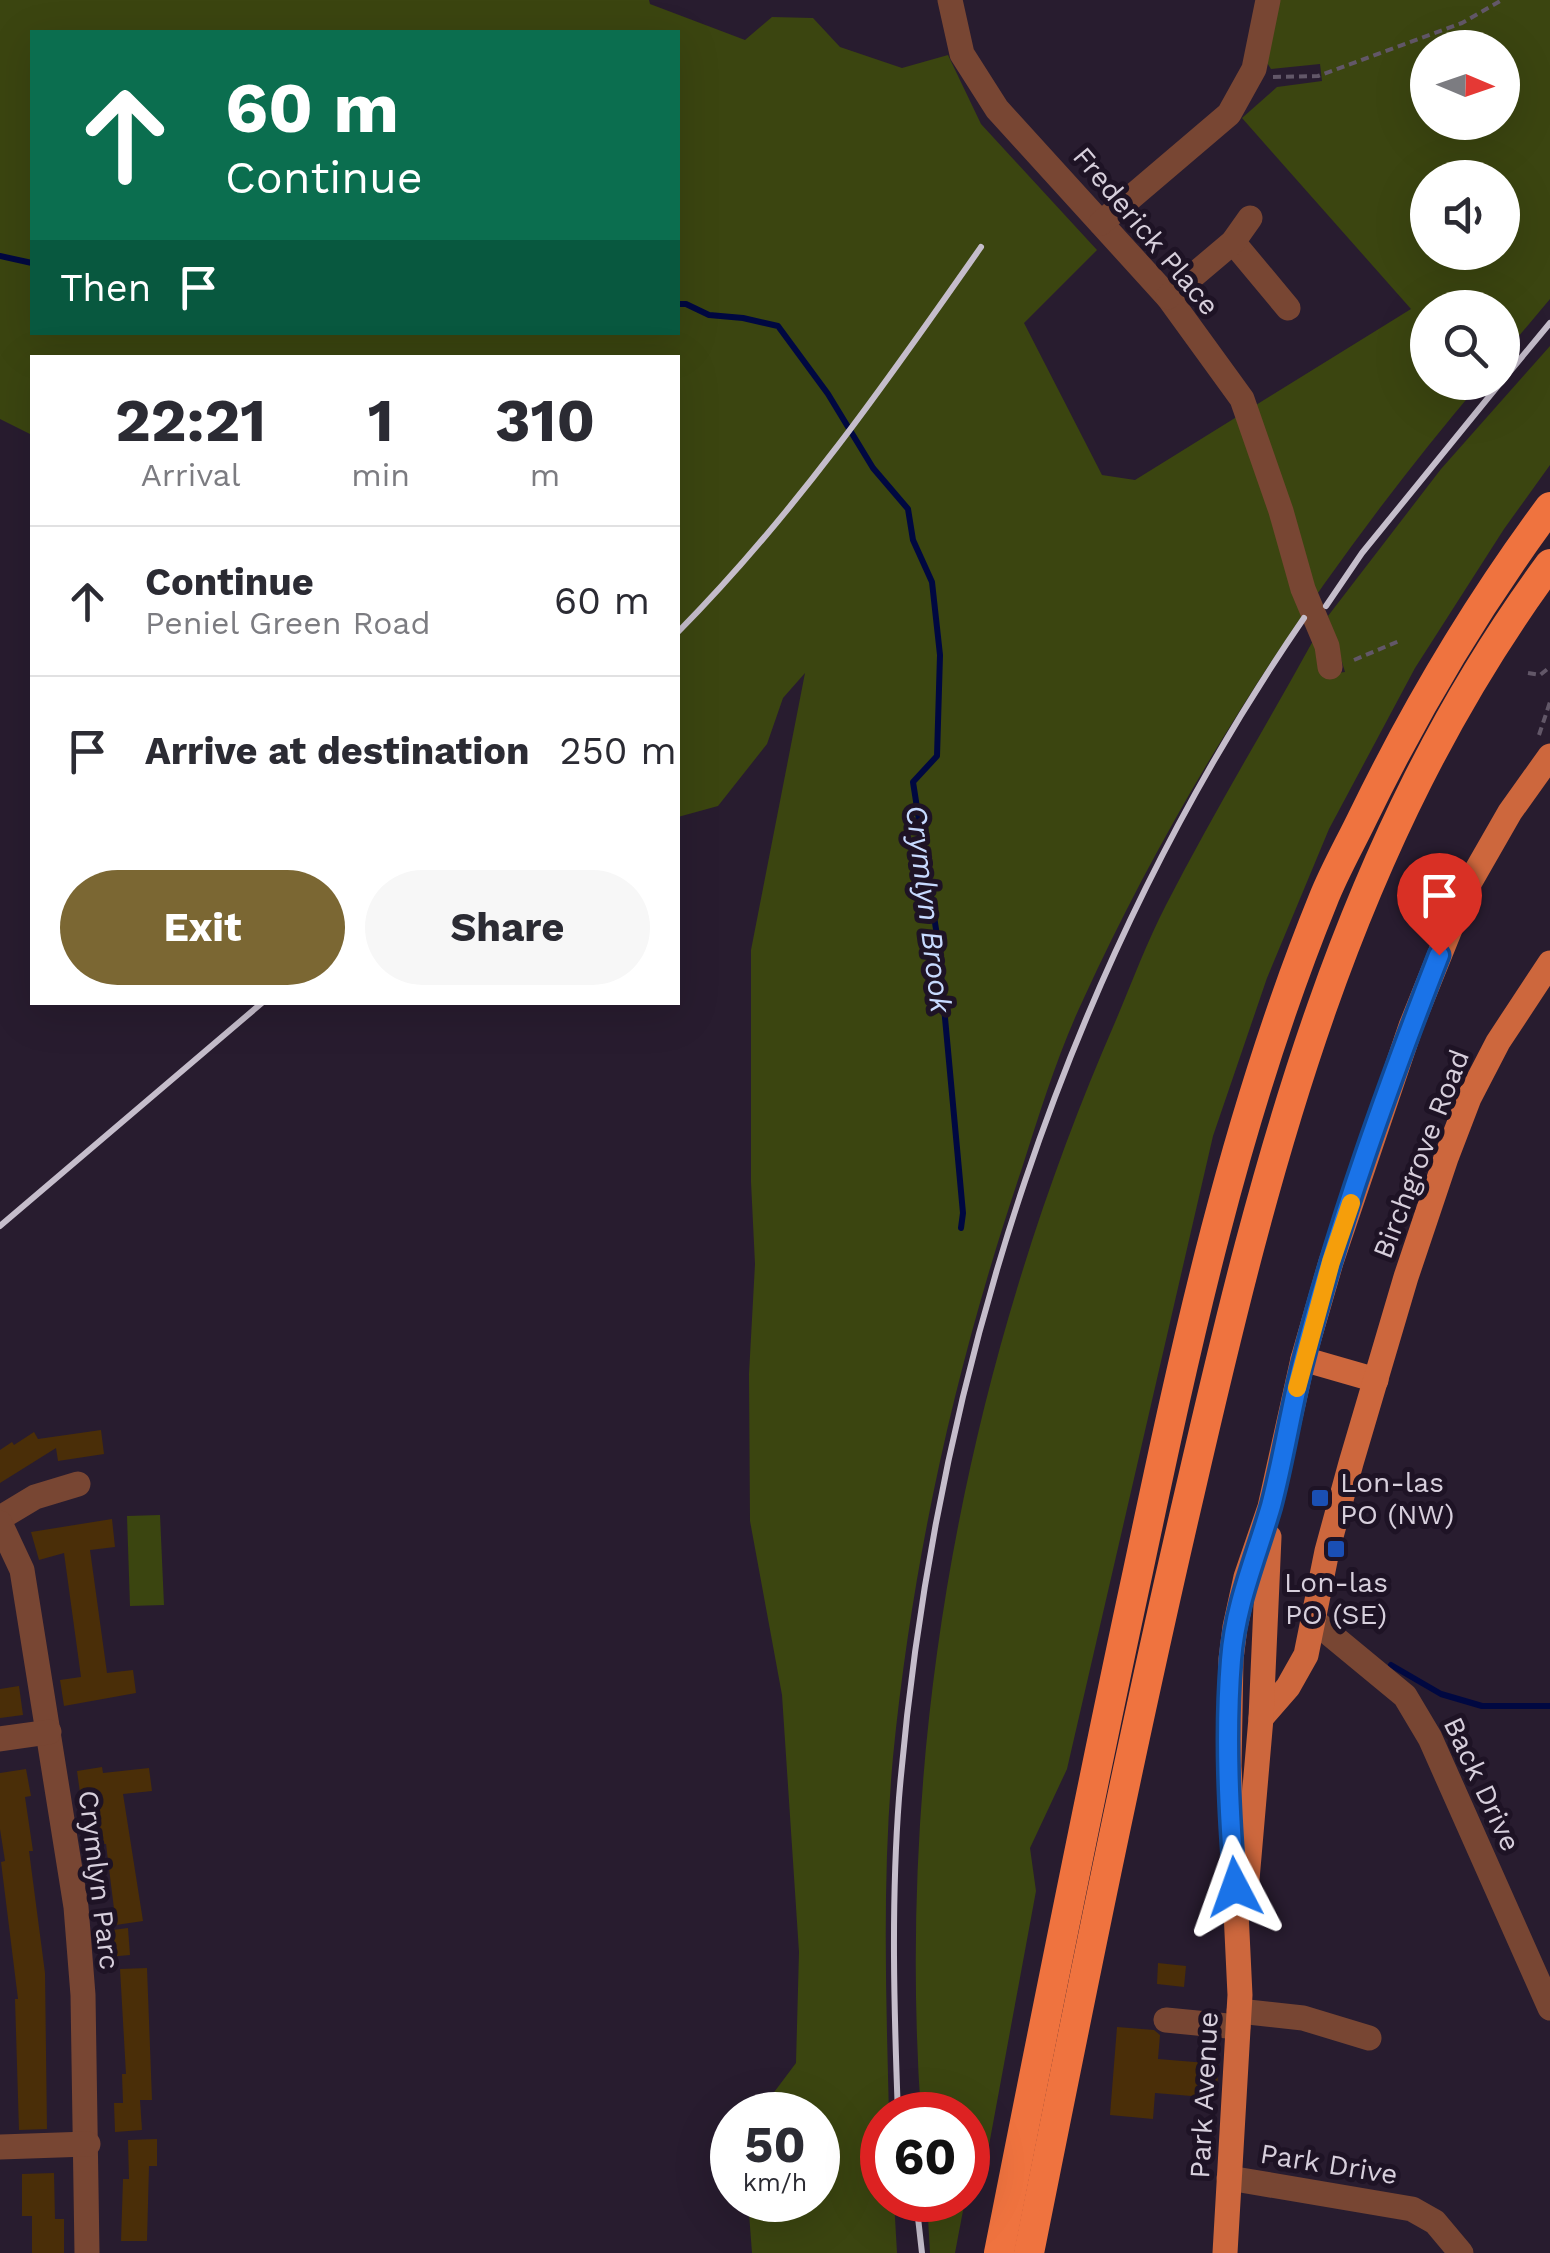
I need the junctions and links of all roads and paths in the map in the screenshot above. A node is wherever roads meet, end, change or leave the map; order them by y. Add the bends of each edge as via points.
1 (950, 0) edge
2 (1268, 0) edge
3 (1502, 0) edge
4 (1248, 80) junction
5 (1250, 218) dead end
6 (1101, 223) junction
7 (1233, 242) junction
8 (1168, 297) junction
9 (1288, 308) dead end
10 (1550, 507) edge
11 (1550, 564) edge
12 (1399, 640) dead end
13 (1330, 666) joint
14 (1550, 667) edge
15 (1528, 673) dead end
16 (1550, 756) edge
17 (1550, 963) edge
18 (1304, 1359) junction
19 (1376, 1380) junction
20 (78, 1484) dead end
21 (1270, 1507) junction
22 (0, 1521) edge
23 (1313, 1620) junction
24 (1265, 1657) junction
25 (1230, 1702) junction
26 (1261, 1718) junction
27 (49, 1732) junction
28 (0, 1740) edge
29 (1240, 1940) junction
30 (1550, 2008) edge
31 (1238, 2019) junction
32 (1166, 2020) dead end
33 (1369, 2038) dead end
34 (88, 2144) junction
35 (0, 2147) edge
36 (1229, 2178) junction
37 (87, 2253) edge
38 (998, 2253) edge
39 (1029, 2253) edge
40 (1224, 2253) edge
41 (1461, 2253) edge

1 - 6 street, Frederick Place via 962,54 997,109
2 - 4 street
3 - 4 path via 1462,23 1318,76
4 - 6 street via 1228,114
5 - 7 street
6 - 8 street, Frederick Place
7 - 8 street
7 - 9 street
8 - 13 street, Frederick Place via 1242,399
10 - 38 highway via 1436,679 1379,784 1325,895 1245,1122 1177,1388
11 - 39 highway via 1408,799 1357,910 1279,1133 1132,1740
12 - 13 path
14 - 15 path
16 - 18 main road via 1476,872 1439,955 1331,1262
17 - 19 main road, Birchgrove Road via 1469,1098
18 - 19 main road
18 - 21 main road
19 - 23 main road, Birchgrove Road
20 - 22 street, Crymlyn Parc via 34,1497
21 - 24 main road, Park Avenue
21 - 25 main road, Park Avenue via 1235,1627
22 - 27 street, Crymlyn Parc via 22,1570
23 - 24 main road via 1300,1640
23 - 26 main road, Birchgrove Road via 1296,1674
23 - 30 street, Back Drive via 1405,1696
24 - 25 main road
24 - 26 main road, Park Avenue
25 - 29 main road, Park Avenue
26 - 29 main road, Park Avenue
27 - 28 street
27 - 34 street, Crymlyn Parc via 76,1907
29 - 31 main road, Park Avenue
31 - 32 street
31 - 33 street via 1302,2018
31 - 36 main road, Park Avenue
34 - 35 street
34 - 37 street, Crymlyn Parc
36 - 40 main road, Park Avenue
36 - 41 street, Park Drive via 1412,2209 1435,2222

